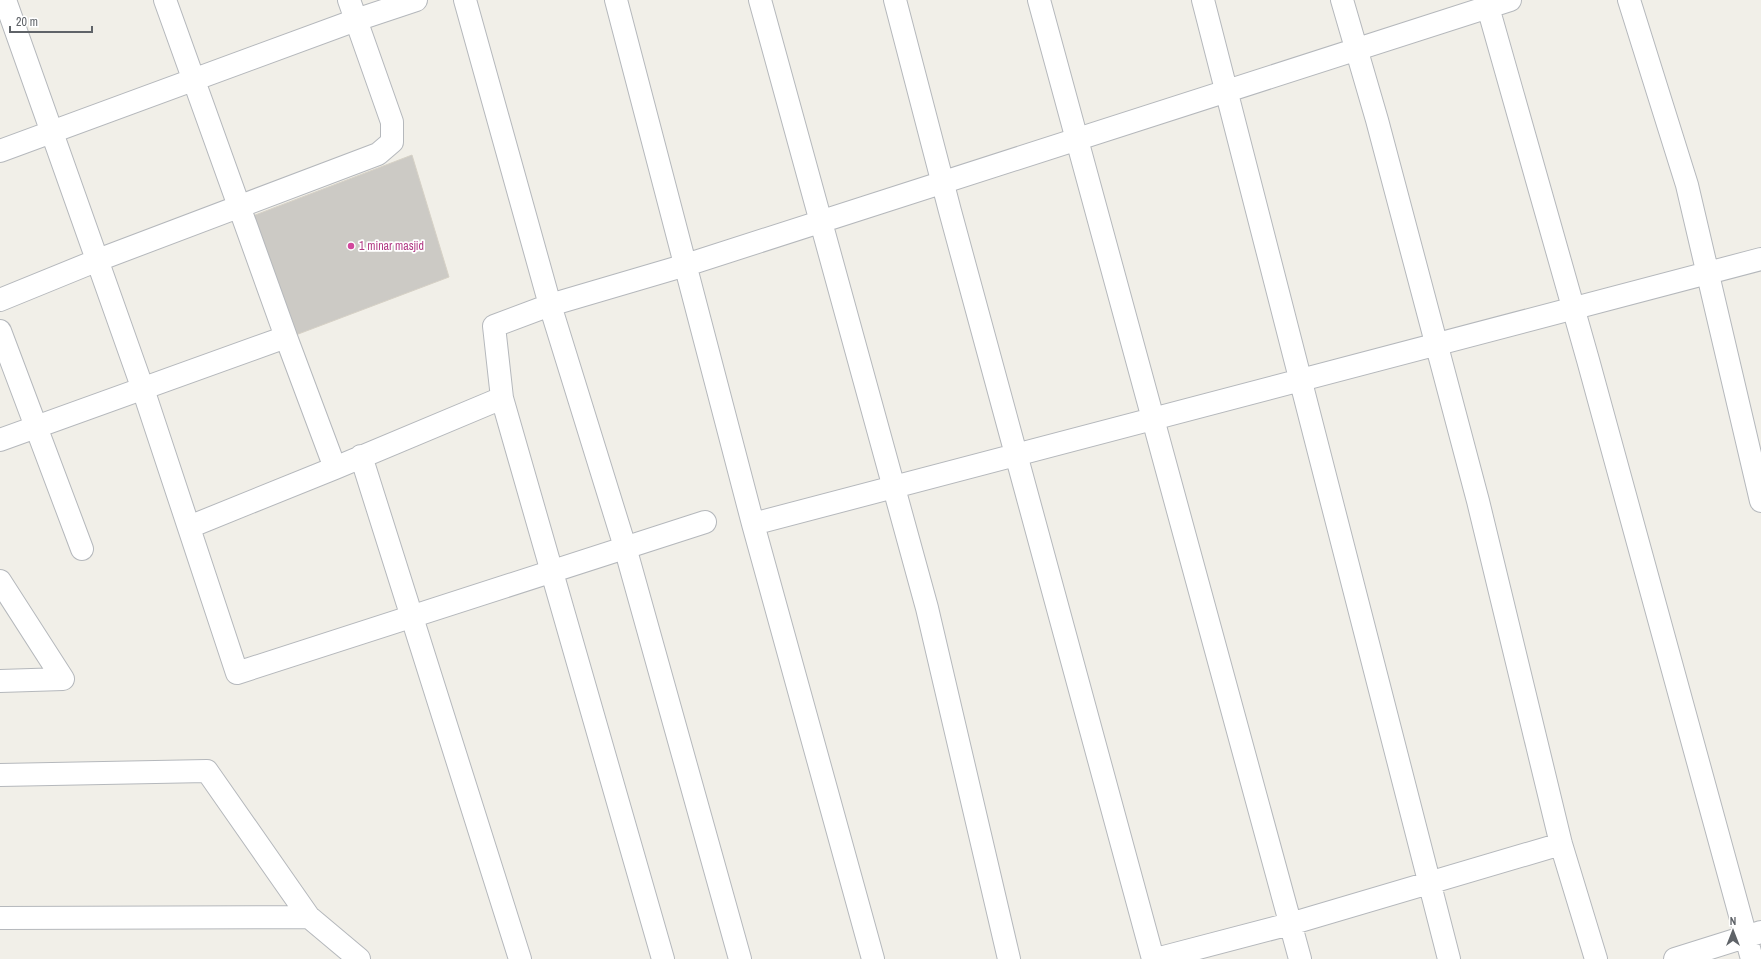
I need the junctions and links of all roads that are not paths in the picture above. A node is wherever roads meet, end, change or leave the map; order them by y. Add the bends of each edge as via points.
1 (165, 0) edge
2 (416, 0) edge
3 (465, 0) edge
4 (616, 0) edge
5 (760, 0) edge
6 (895, 0) edge
7 (1039, 0) edge
8 (1203, 0) edge
9 (1342, 0) edge
10 (1510, 0) edge
11 (1629, 0) edge
12 (7, 2) edge
13 (1487, 4) edge
14 (353, 10) edge
15 (1356, 49) junction
16 (193, 81) junction
17 (1226, 91) junction
18 (52, 132) junction
19 (1077, 139) junction
20 (0, 151) edge
21 (943, 182) junction
22 (238, 208) junction
23 (821, 221) junction
24 (1761, 259) edge
25 (98, 260) junction
26 (686, 265) junction
27 (1708, 273) junction
28 (0, 300) edge
29 (550, 305) junction
30 (1573, 308) junction
31 (0, 331) edge
32 (286, 337) junction
33 (1436, 345) junction
34 (1301, 380) junction
35 (142, 388) junction
36 (502, 398) junction
37 (1153, 419) junction
38 (36, 426) junction
39 (0, 440) edge
40 (1016, 455) junction
41 (361, 456) junction
42 (334, 468) junction
43 (894, 487) junction
44 (1761, 501) edge
45 (705, 522) dead end
46 (753, 524) junction
47 (189, 527) junction
48 (625, 547) junction
49 (82, 549) dead end
50 (552, 571) junction
51 (0, 581) edge
52 (412, 616) junction
53 (0, 681) edge
54 (0, 775) edge
55 (1561, 844) junction
56 (1430, 883) junction
57 (309, 917) junction
58 (0, 918) edge
59 (1290, 924) junction
60 (1753, 935) edge
61 (359, 959) edge
62 (520, 959) edge
63 (663, 959) edge
64 (740, 959) edge
65 (873, 959) edge
66 (1009, 959) edge
67 (1154, 959) edge
68 (1300, 959) edge
69 (1450, 959) edge
70 (1596, 959) edge
71 (1675, 959) edge
72 (1752, 959) edge

1 - 16 street
2 - 14 street
3 - 29 street
4 - 26 street
5 - 23 street
6 - 21 street
7 - 19 street
8 - 17 street
9 - 15 street
10 - 13 street
11 - 27 street via 1687,185
12 - 18 street
13 - 15 street
13 - 30 street
14 - 16 street
14 - 22 street via 392,122 392,142 378,154
15 - 17 street
15 - 33 street
16 - 18 street
16 - 22 street
17 - 19 street
17 - 34 street
18 - 20 street
18 - 25 street
19 - 21 street
19 - 37 street
21 - 23 street
21 - 40 street
22 - 25 street
22 - 32 street
23 - 26 street
23 - 43 street
24 - 27 street
25 - 28 street
25 - 35 street
26 - 29 street
26 - 46 street
27 - 30 street
27 - 44 street
29 - 36 street via 494,326
29 - 48 street
30 - 33 street
30 - 60 street
31 - 38 street
32 - 35 street
32 - 42 street
33 - 34 street
33 - 55 street via 1478,501
34 - 37 street
34 - 56 street
35 - 38 street
35 - 47 street
36 - 41 street
36 - 50 street
37 - 40 street
37 - 59 street
38 - 39 street
38 - 49 street
40 - 43 street
40 - 67 street
41 - 42 street
41 - 52 street
42 - 47 street
43 - 46 street
43 - 66 street via 927,608
45 - 48 street
46 - 65 street
47 - 52 street via 237,673
48 - 50 street
48 - 64 street
50 - 52 street
50 - 63 street
51 - 53 street via 63,679
52 - 62 street
54 - 57 street via 207,772
55 - 56 street
55 - 70 street
56 - 59 street
56 - 69 street
57 - 58 street
57 - 61 street
59 - 67 street
59 - 68 street
60 - 71 street
60 - 72 street

